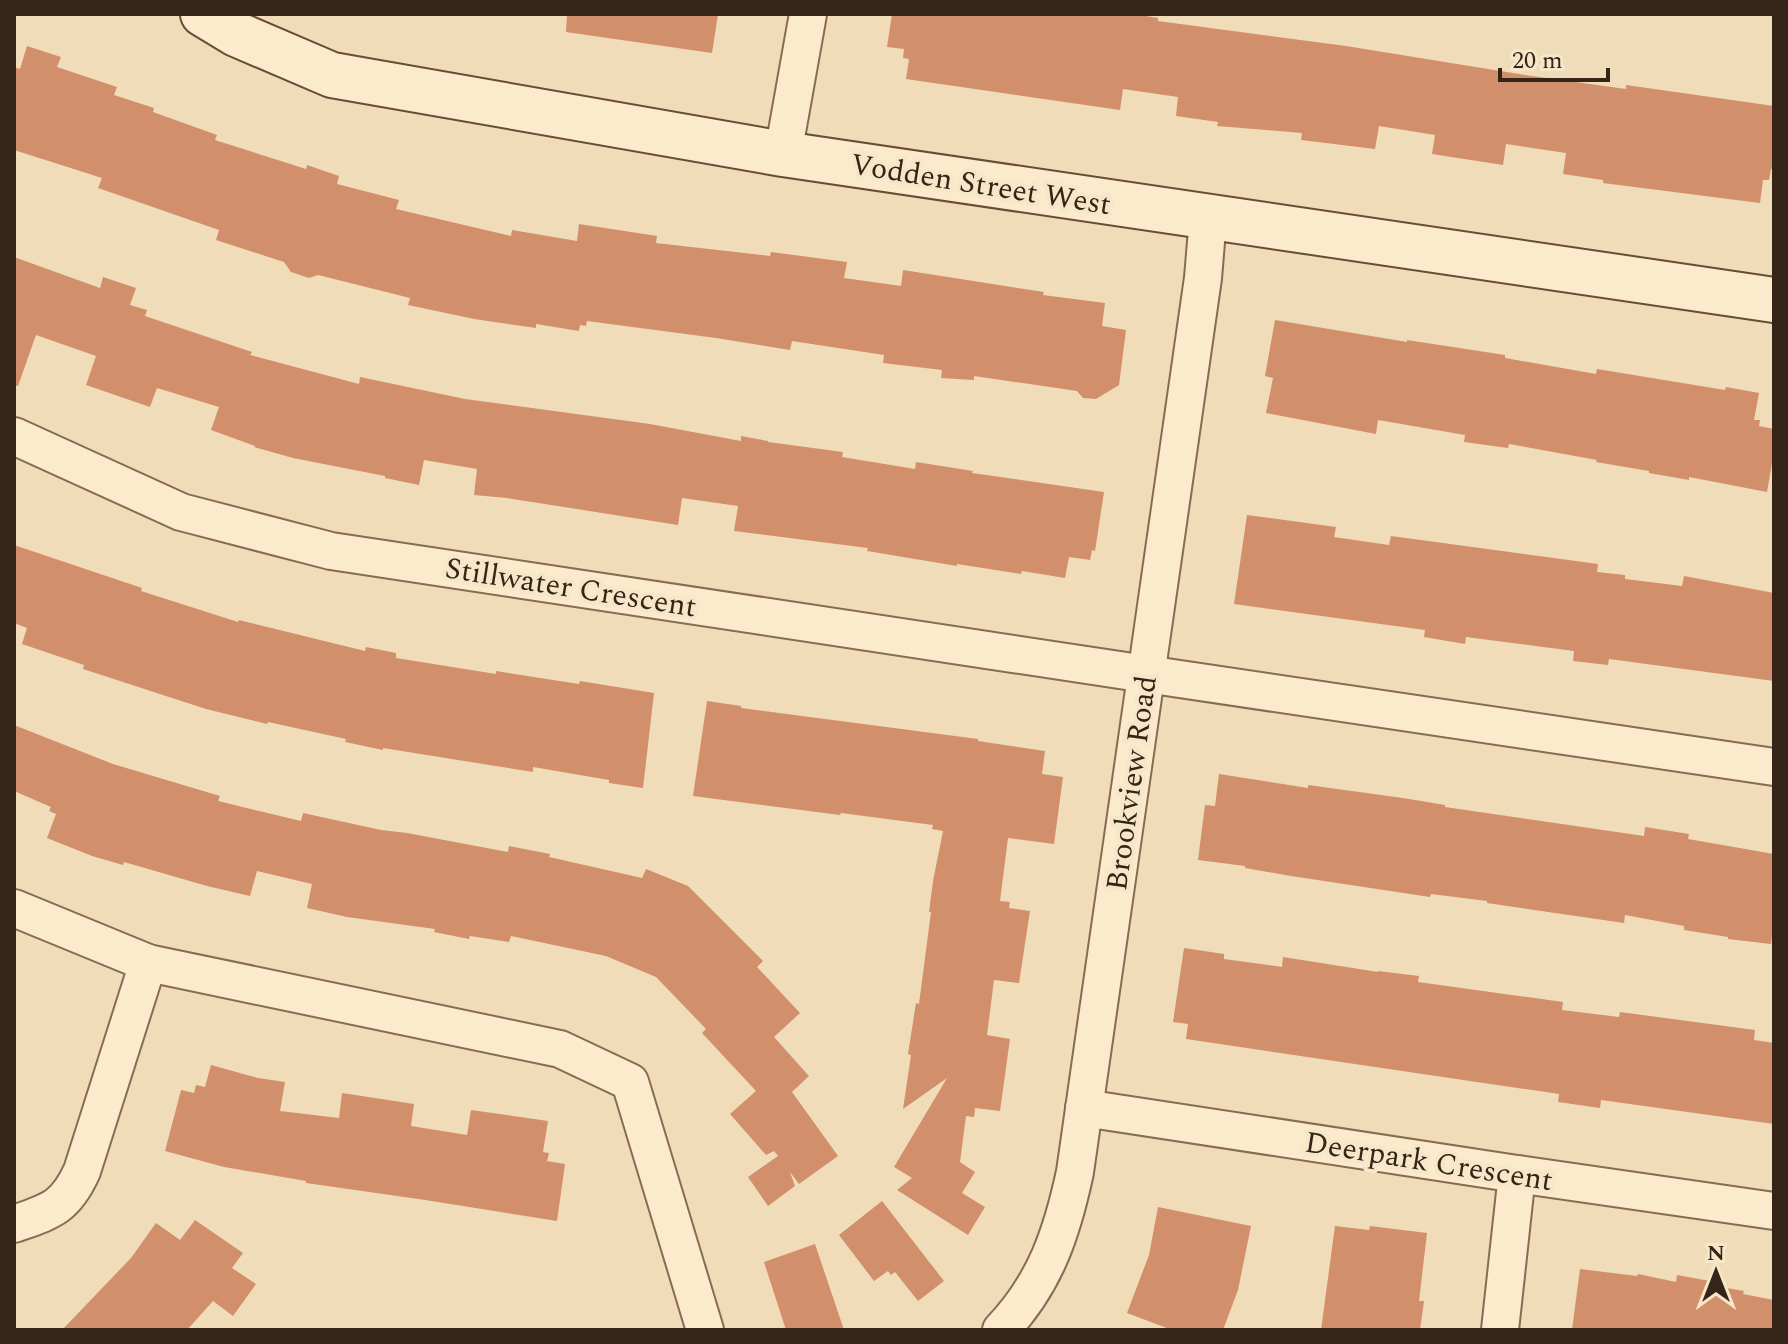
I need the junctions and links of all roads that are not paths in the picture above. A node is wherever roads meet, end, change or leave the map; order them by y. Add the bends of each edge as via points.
1 (203, 14) edge
2 (808, 14) edge
3 (783, 154) junction
4 (1208, 218) junction
5 (1774, 300) edge
6 (14, 436) edge
7 (1146, 674) junction
8 (1774, 767) edge
9 (14, 908) edge
10 (148, 963) junction
11 (1084, 1108) junction
12 (1517, 1174) junction
13 (1774, 1211) edge
14 (14, 1224) edge
15 (705, 1330) edge
16 (1001, 1330) edge
17 (1500, 1330) edge

1 - 3 street, Vodden Street West via 332,75
2 - 3 street
3 - 4 street, Vodden Street West
4 - 5 street, Vodden Street West
4 - 7 street, Brookview Road
6 - 7 street, Stillwater Crescent via 181,512 331,551
7 - 8 street
7 - 11 street, Brookview Road
9 - 10 street
10 - 14 street via 72,1192 49,1212
10 - 15 street via 560,1049 630,1082
11 - 12 street, Deerpark Crescent
11 - 16 street, Brookview Road via 1057,1244 1035,1286
12 - 13 street, Deerpark Crescent
12 - 17 street

